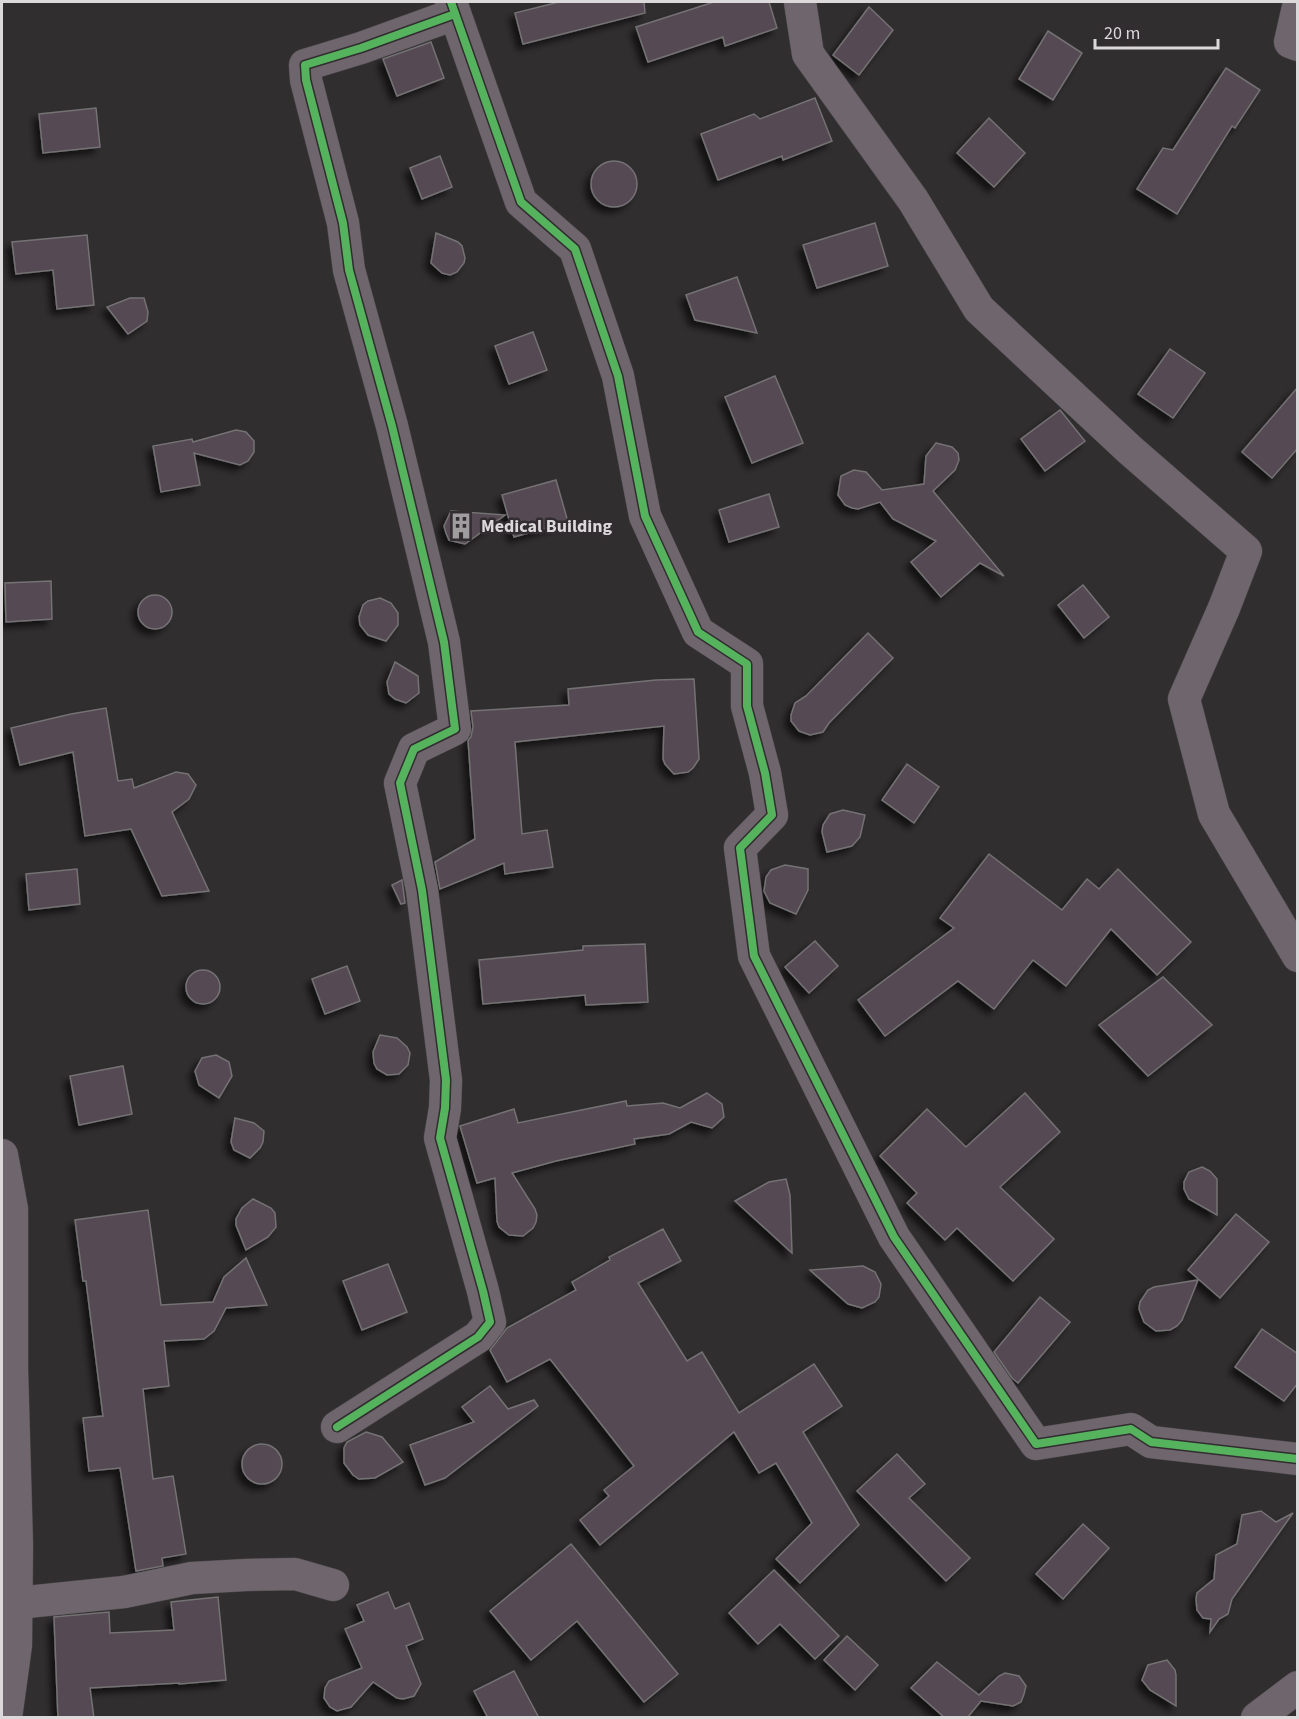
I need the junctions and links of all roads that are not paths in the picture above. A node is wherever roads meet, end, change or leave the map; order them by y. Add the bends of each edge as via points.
1 (800, 2) edge
2 (1298, 7) edge
3 (453, 8) edge
4 (1298, 45) edge
5 (1298, 956) edge
6 (2, 1155) edge
7 (337, 1427) dead end
8 (1298, 1459) edge
9 (333, 1585) dead end
10 (17, 1603) junction
11 (9, 1639) edge
12 (1298, 1687) edge
13 (6, 1718) edge
14 (1257, 1718) edge

1 - 5 street via 808,54 913,200 980,309 1130,450 1246,551 1184,699 1214,814
2 - 4 street via 1290,42
3 - 7 street via 361,48 305,65 343,223 349,270 392,426 444,642 455,729 414,749 400,783 422,890 446,1080 440,1138 490,1322 478,1337
3 - 8 street via 521,202 575,249 618,376 645,516 698,632 747,664 747,706 772,815 740,848 754,956 894,1237 1036,1444 1131,1429 1150,1442
6 - 10 street via 12,1209
9 - 10 street via 295,1574 192,1578 124,1592
10 - 11 street
11 - 13 street
12 - 14 street

